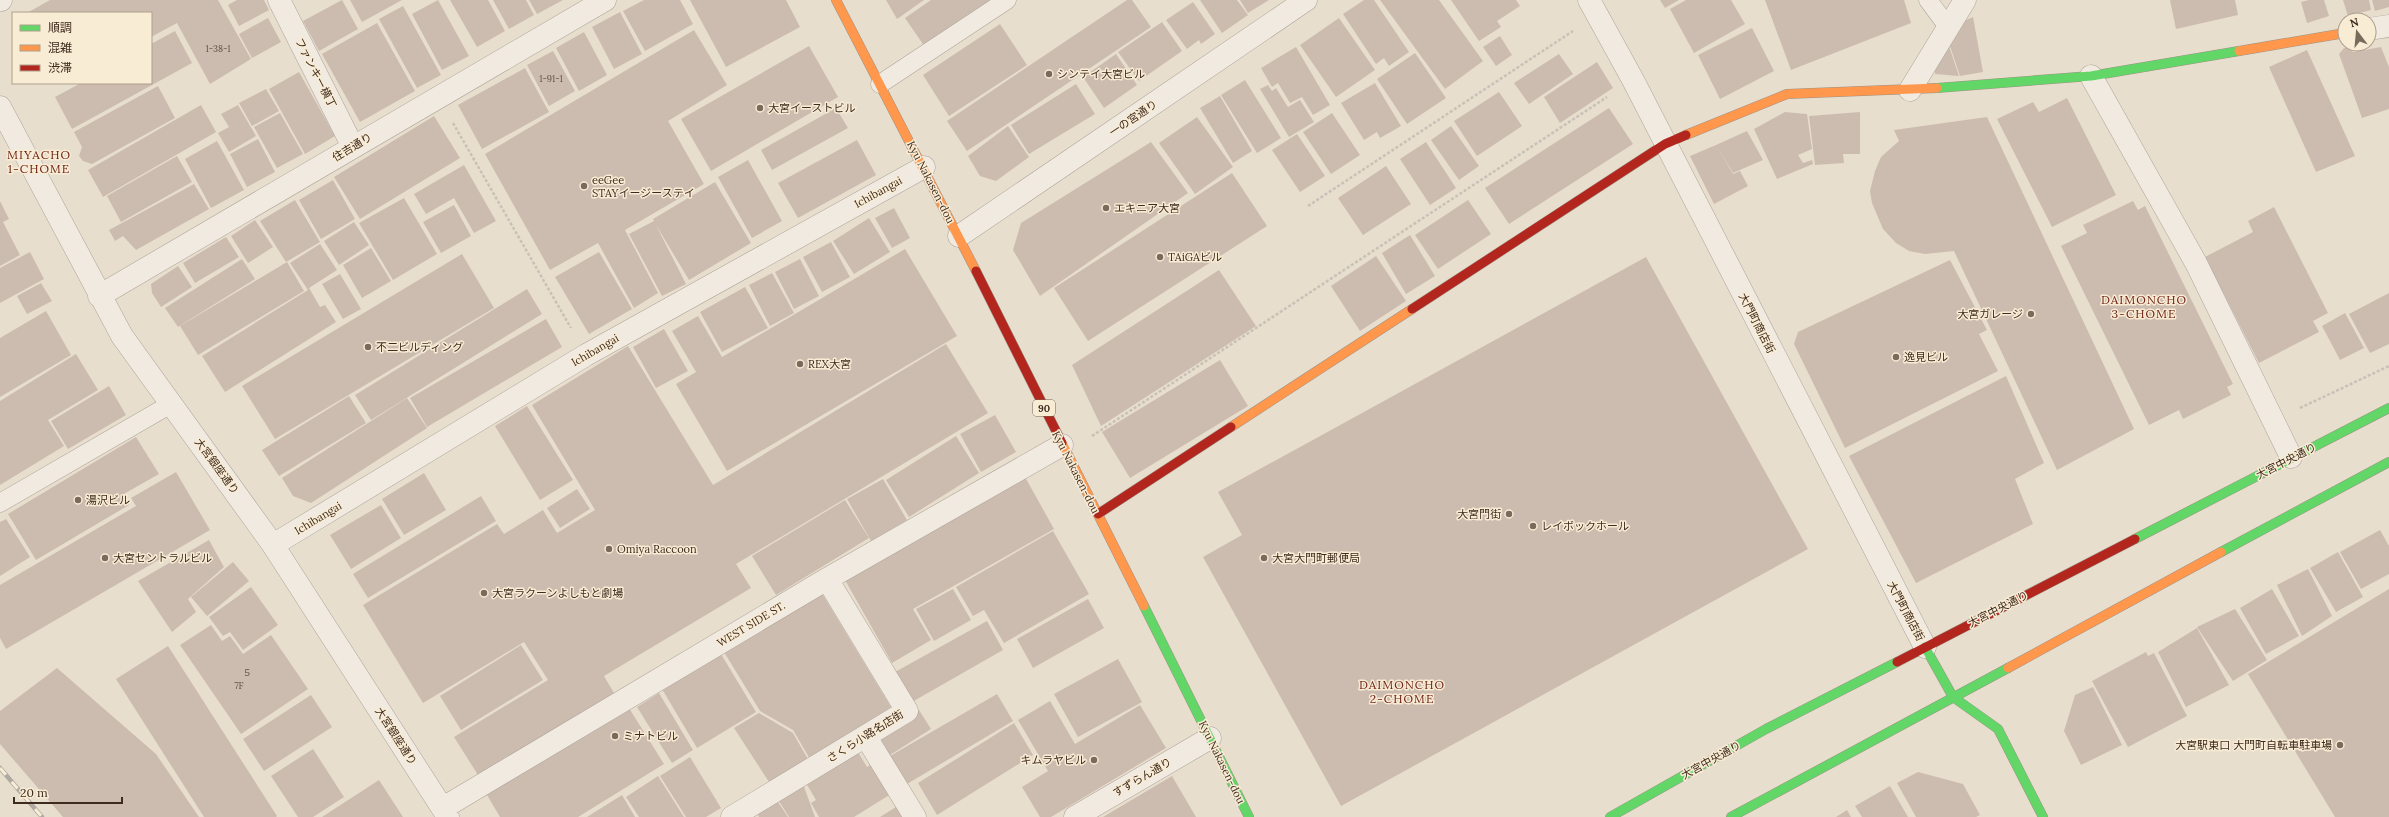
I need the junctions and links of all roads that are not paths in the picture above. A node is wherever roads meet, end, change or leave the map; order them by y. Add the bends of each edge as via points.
1 (279, 0) edge
2 (605, 0) edge
3 (836, 0) edge
4 (1007, 0) edge
5 (1306, 0) edge
6 (1928, 0) edge
7 (1965, 0) edge
8 (1593, 7) edge
9 (2389, 26) edge
10 (1948, 27) junction
11 (2377, 28) edge
12 (2337, 34) edge
13 (2091, 76) junction
14 (880, 84) junction
15 (1910, 90) junction
16 (0, 108) edge
17 (1665, 144) junction
18 (353, 147) junction
19 (924, 167) junction
20 (959, 236) junction
21 (99, 296) junction
22 (171, 404) junction
23 (2389, 408) edge
24 (1064, 449) junction
25 (2291, 457) junction
26 (2389, 462) edge
27 (0, 503) edge
28 (1098, 514) junction
29 (273, 545) junction
30 (827, 579) junction
31 (1925, 647) junction
32 (1953, 697) junction
33 (866, 737) junction
34 (1210, 738) junction
35 (445, 813) edge
36 (732, 817) edge
37 (915, 817) edge
38 (1075, 817) edge
39 (1249, 817) edge
40 (1610, 817) edge
41 (1731, 817) edge
42 (2043, 817) edge

1 - 18 street, ファンキー横丁
2 - 18 street, 住吉通り
3 - 14 main road, Kyu Nakasen-dou / 90
4 - 14 lane
5 - 20 street, 一の宮通り
6 - 10 lane
7 - 10 street
8 - 17 street, 大門町商店街
9 - 11 street
10 - 15 street
12 - 13 main road
13 - 15 main road
13 - 25 street via 2196,263
14 - 19 main road, Kyu Nakasen-dou / 90
15 - 17 main road via 1787,94
16 - 21 street, 大宮銀座通り
17 - 28 main road
17 - 31 street, 大門町商店街
18 - 21 street, 住吉通り
19 - 20 main road, Kyu Nakasen-dou / 90
19 - 29 street, Ichibangai via 586,355
20 - 24 main road, Kyu Nakasen-dou / 90
21 - 22 street, 大宮銀座通り via 122,336
22 - 27 lane
22 - 29 street, 大宮銀座通り
23 - 25 main road, 大宮中央通り
24 - 28 main road, Kyu Nakasen-dou / 90
24 - 30 street, WEST SIDE ST.
25 - 31 main road, 大宮中央通り
26 - 32 main road
28 - 34 main road, Kyu Nakasen-dou / 90
29 - 35 street, 大宮銀座通り
30 - 33 street, さくら小路名店街 via 907,711
30 - 35 street, WEST SIDE ST.
31 - 32 main road
31 - 40 main road, 大宮中央通り via 1766,730
32 - 41 main road
32 - 42 main road via 1998,729
33 - 36 street, さくら小路名店街
33 - 37 street
34 - 38 street, すずらん通り
34 - 39 main road, Kyu Nakasen-dou / 90

